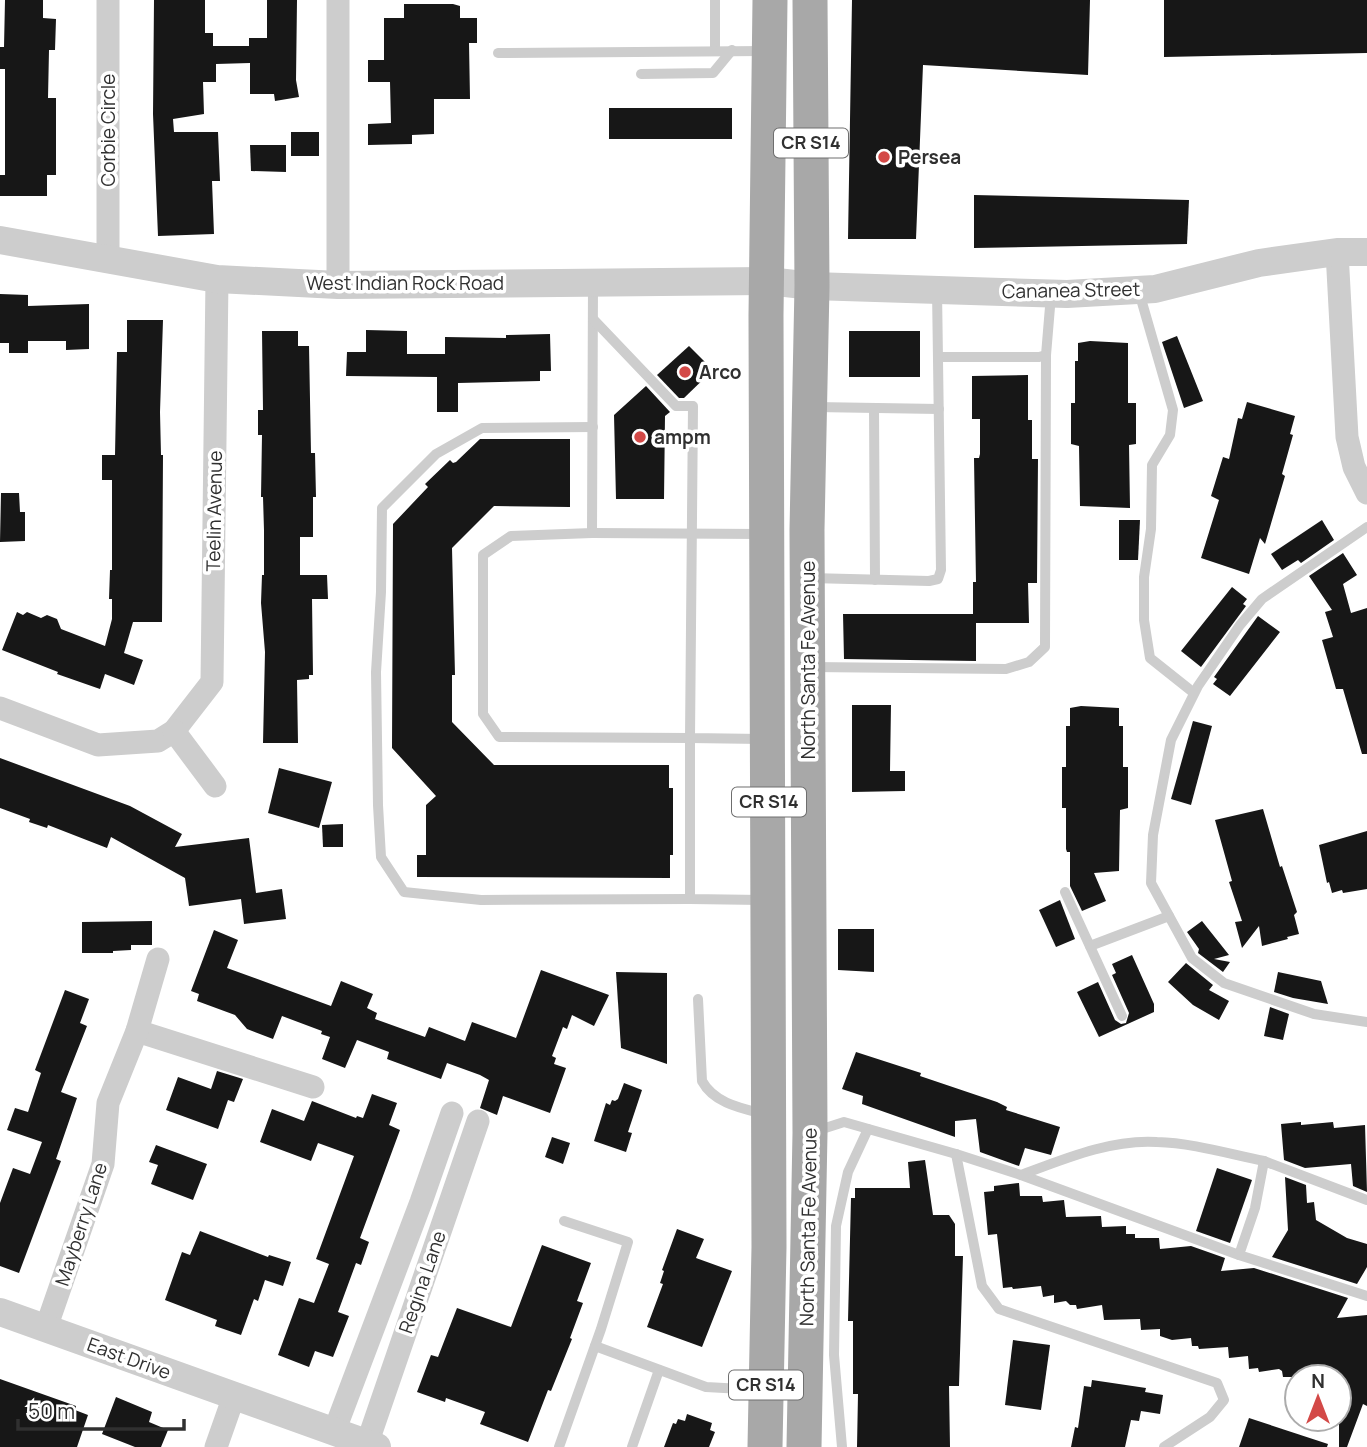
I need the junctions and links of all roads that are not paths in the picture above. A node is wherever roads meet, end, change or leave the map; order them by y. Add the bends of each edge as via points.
1 (108, 0) edge
2 (338, 0) edge
3 (715, 0) edge
4 (769, 0) edge
5 (810, 0) edge
6 (732, 50) junction
7 (715, 51) junction
8 (769, 51) junction
9 (499, 52) dead end
10 (641, 74) dead end
11 (0, 240) edge
12 (1337, 252) junction
13 (1367, 252) edge
14 (108, 261) junction
15 (217, 279) junction
16 (768, 281) junction
17 (593, 283) junction
18 (338, 285) junction
19 (812, 286) junction
20 (937, 290) junction
21 (1138, 290) junction
22 (1051, 294) junction
23 (593, 319) junction
24 (1046, 355) junction
25 (938, 357) junction
26 (810, 407) junction
27 (874, 408) junction
28 (939, 409) junction
29 (593, 428) junction
30 (1360, 466) edge
31 (1367, 493) edge
32 (1367, 527) edge
33 (592, 533) junction
34 (691, 534) junction
35 (767, 534) junction
36 (807, 578) junction
37 (875, 580) junction
38 (808, 667) junction
39 (1194, 693) junction
40 (0, 708) edge
41 (174, 731) junction
42 (690, 738) junction
43 (768, 739) junction
44 (215, 786) dead end
45 (1065, 892) dead end
46 (690, 899) junction
47 (769, 900) junction
48 (1169, 916) junction
49 (1090, 946) junction
50 (158, 959) dead end
51 (698, 999) dead end
52 (1122, 1016) dead end
53 (1367, 1022) edge
54 (137, 1031) junction
55 (313, 1087) dead end
56 (452, 1113) dead end
57 (769, 1116) junction
58 (478, 1121) dead end
59 (868, 1129) junction
60 (810, 1133) junction
61 (956, 1154) junction
62 (1264, 1161) junction
63 (1021, 1175) junction
64 (1367, 1200) edge
65 (564, 1221) dead end
66 (1238, 1255) junction
67 (1367, 1296) edge
68 (0, 1311) edge
69 (46, 1328) junction
70 (595, 1346) junction
71 (659, 1370) junction
72 (766, 1391) junction
73 (234, 1396) junction
74 (334, 1432) junction
75 (372, 1445) edge
76 (560, 1445) edge
77 (216, 1447) edge
78 (574, 1447) edge
79 (632, 1447) edge
80 (765, 1447) edge
81 (804, 1447) edge
82 (842, 1447) edge
83 (1164, 1447) edge

1 - 14 street, Corbie Circle
2 - 18 street
3 - 7 lane
4 - 8 main road, North Santa Fe Avenue / CR S14
5 - 19 main road, North Santa Fe Avenue / CR S14
6 - 7 lane
6 - 8 lane
6 - 10 lane via 713,72
7 - 9 lane
8 - 16 main road, North Santa Fe Avenue / CR S14
11 - 14 street, West Indian Rock Road
12 - 13 street, Cananea Street
12 - 21 street, Cananea Street via 1259,263
12 - 30 street via 1347,437
14 - 15 street, West Indian Rock Road
15 - 18 street, West Indian Rock Road
15 - 41 street, Teelin Avenue via 212,682
16 - 17 street, West Indian Rock Road
16 - 19 street, West Indian Rock Road
16 - 35 main road, North Santa Fe Avenue / CR S14
17 - 18 street, West Indian Rock Road
17 - 23 lane
19 - 20 street, Cananea Street
19 - 26 main road, North Santa Fe Avenue / CR S14
20 - 22 street, Cananea Street
20 - 25 lane
21 - 22 street, Cananea Street
21 - 39 lane via 1173,410 1170,435 1152,465 1144,620 1150,658
22 - 24 lane
23 - 29 lane
23 - 34 lane via 676,406 693,406
24 - 25 lane
24 - 38 lane via 1045,647 1029,662 1006,669
25 - 28 lane
26 - 27 lane
26 - 36 main road, North Santa Fe Avenue / CR S14
27 - 28 lane
27 - 37 lane
28 - 37 lane via 938,579
29 - 33 lane
29 - 46 lane via 482,428 436,454 382,508 376,672 381,858 404,892 481,900
30 - 31 street
32 - 39 lane via 1262,599
33 - 34 lane
33 - 42 lane via 511,536 483,555 483,714 499,737
34 - 35 lane
34 - 42 lane
35 - 43 main road, North Santa Fe Avenue / CR S14
36 - 37 lane
36 - 38 main road, North Santa Fe Avenue / CR S14
38 - 60 main road, North Santa Fe Avenue / CR S14
39 - 48 lane via 1171,740 1153,835 1151,883
40 - 41 street via 99,745 158,741
41 - 44 street
42 - 43 lane
42 - 46 lane
43 - 47 main road, North Santa Fe Avenue / CR S14
45 - 49 lane
46 - 47 lane
47 - 57 main road, North Santa Fe Avenue / CR S14
48 - 49 lane
48 - 53 lane via 1192,958 1224,983 1314,1014
49 - 52 lane
50 - 54 street, Mayberry Lane
51 - 57 lane via 702,1081 707,1090 731,1105
54 - 55 street
54 - 69 street, Mayberry Lane via 108,1103 103,1164
56 - 74 street
57 - 72 main road, North Santa Fe Avenue / CR S14
58 - 75 street, Regina Lane
59 - 60 lane via 844,1122
59 - 61 lane
59 - 82 lane via 848,1172 836,1226 834,1355
60 - 81 main road, North Santa Fe Avenue / CR S14
61 - 63 lane
61 - 83 lane via 982,1286 999,1309 1217,1383 1224,1400 1210,1417
62 - 63 lane via 1156,1141 1117,1145
62 - 64 lane
62 - 66 lane via 1255,1208
63 - 66 lane
65 - 70 lane via 628,1242
66 - 67 lane
68 - 69 street, East Drive
69 - 73 street, East Drive
70 - 71 lane
70 - 76 lane
71 - 72 lane via 706,1387
71 - 79 lane
72 - 80 main road, North Santa Fe Avenue / CR S14
73 - 74 street, East Drive
73 - 77 street
74 - 75 street, East Drive
76 - 78 lane

